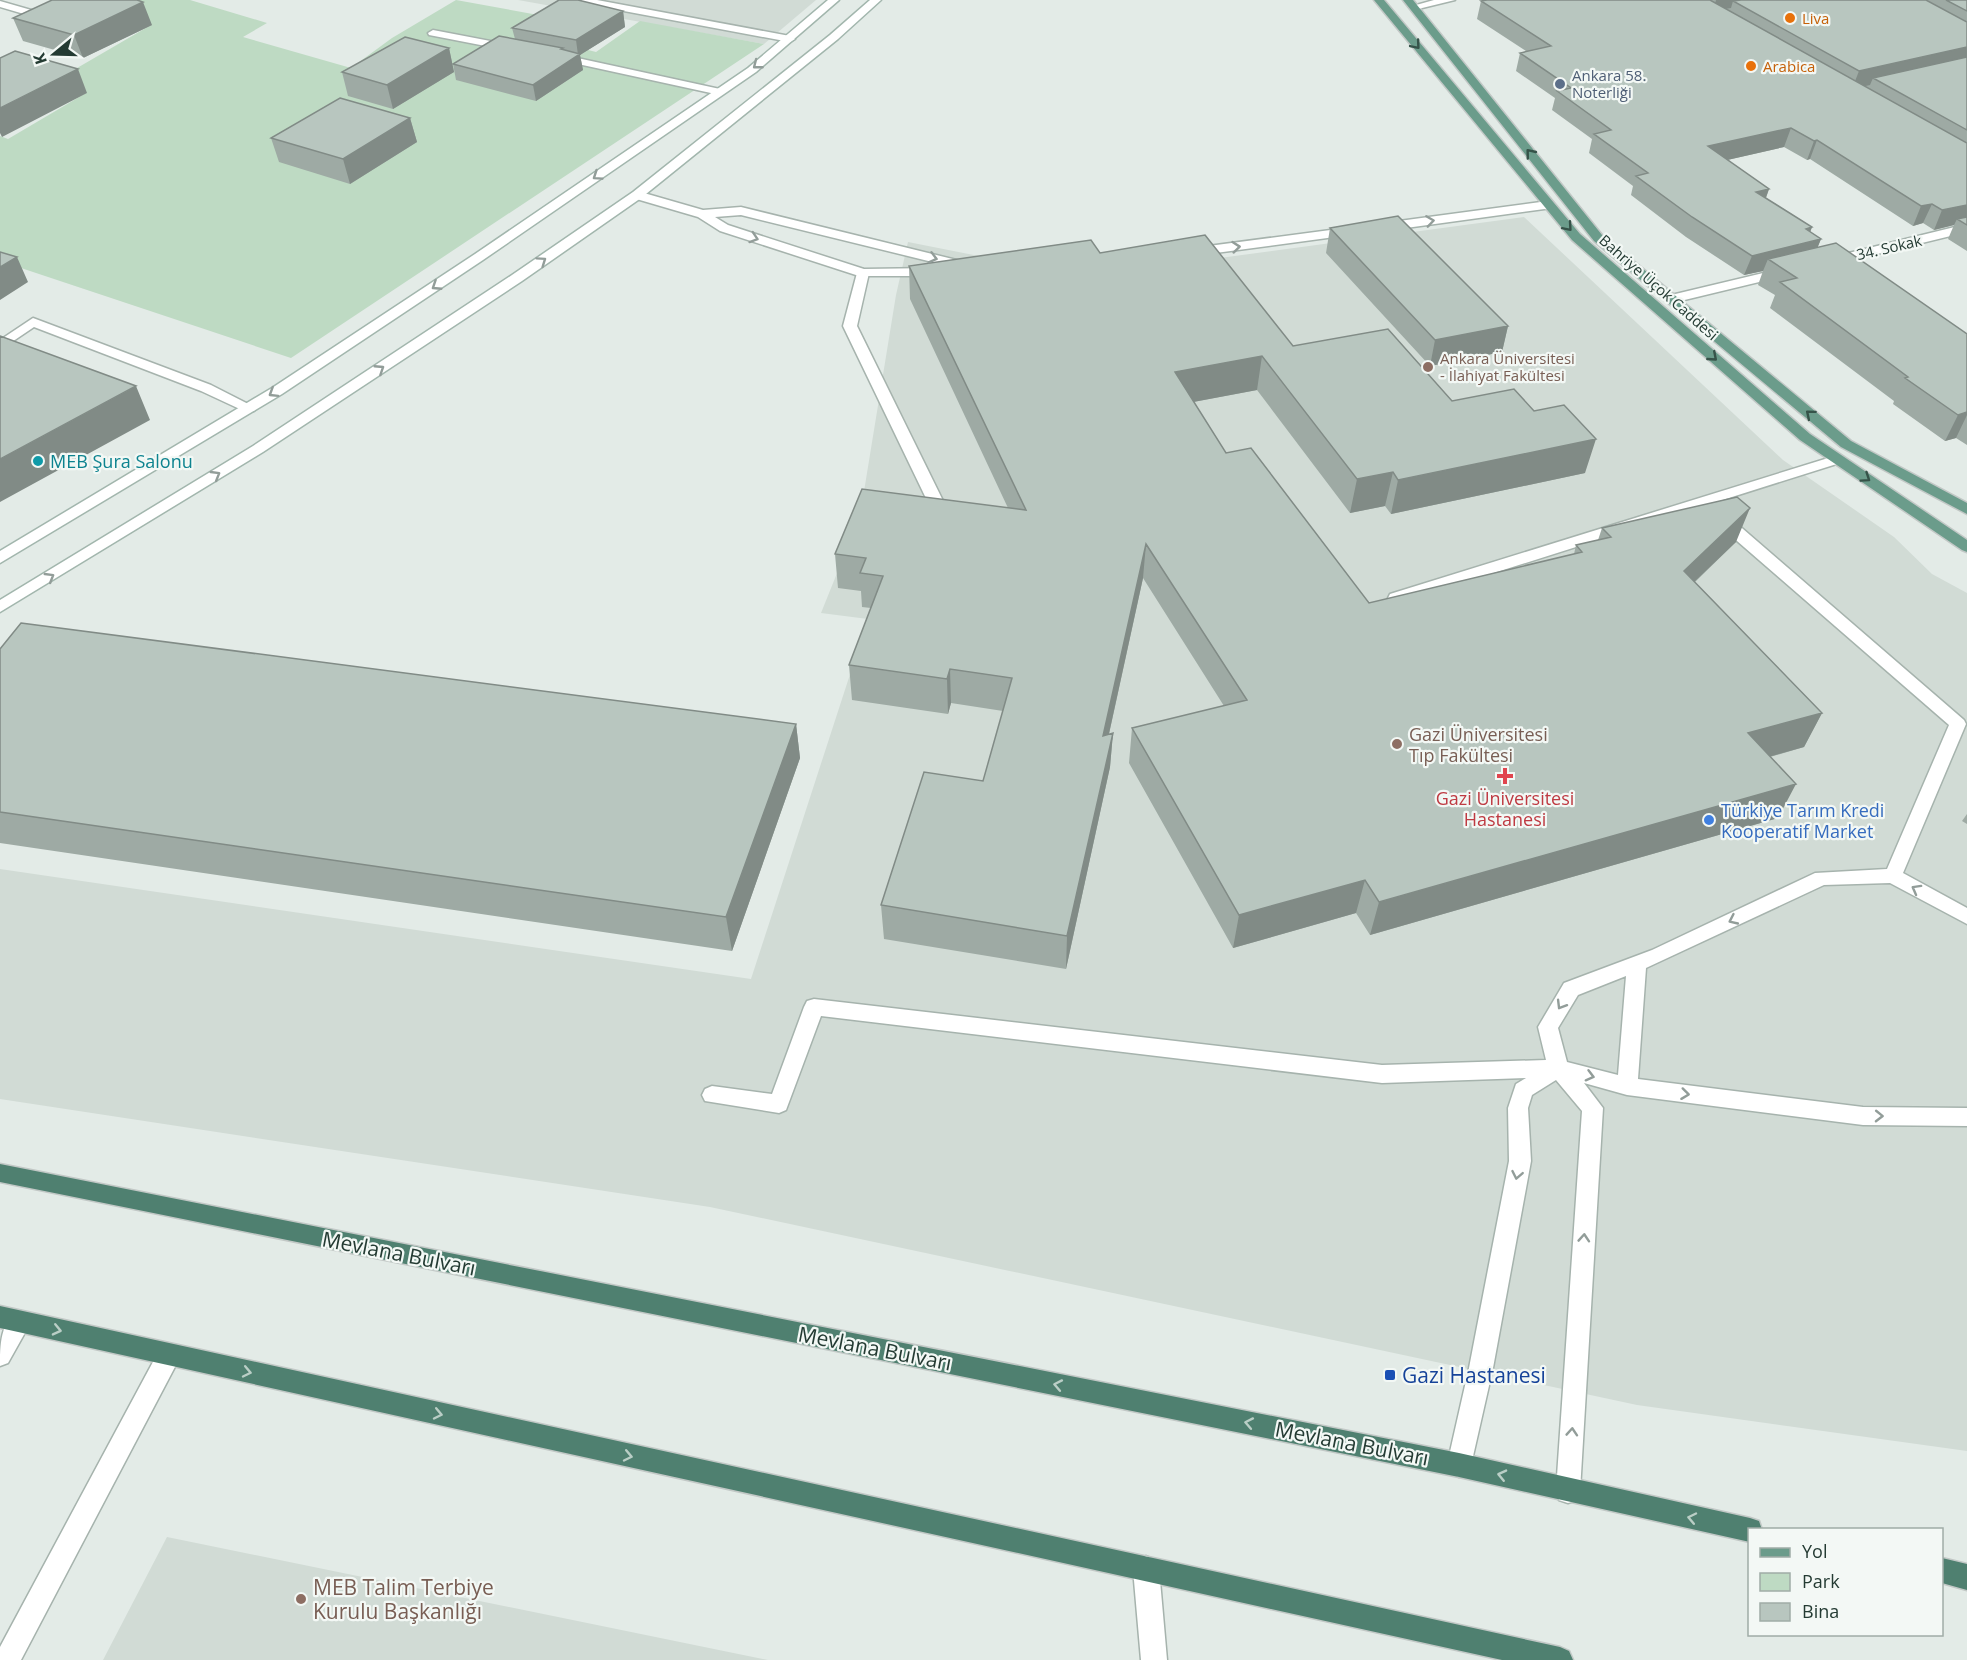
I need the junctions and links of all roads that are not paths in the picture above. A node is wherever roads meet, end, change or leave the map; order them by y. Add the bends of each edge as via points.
1 (580, 0) edge
2 (834, 0) edge
3 (876, 0) edge
4 (1379, 0) edge
5 (1450, 0) edge
6 (0, 4) edge
7 (1411, 4) edge
8 (48, 18) edge
9 (434, 33) dead end
10 (790, 39) junction
11 (520, 49) edge
12 (542, 54) edge
13 (720, 92) junction
14 (637, 195) junction
15 (1548, 205) junction
16 (702, 214) junction
17 (1967, 228) edge
18 (1183, 254) edge
19 (870, 258) junction
20 (1819, 264) edge
21 (1797, 269) edge
22 (1672, 299) junction
23 (0, 346) edge
24 (249, 408) junction
25 (1838, 459) junction
26 (1702, 501) junction
27 (1967, 509) edge
28 (944, 519) edge
29 (1967, 547) edge
30 (0, 558) edge
31 (1384, 602) edge
32 (0, 607) edge
33 (1893, 876) junction
34 (1967, 917) edge
35 (1637, 963) junction
36 (1558, 1068) junction
37 (1627, 1086) junction
38 (712, 1095) dead end
39 (1967, 1117) edge
40 (0, 1173) edge
41 (10, 1320) edge
42 (0, 1355) edge
43 (170, 1355) junction
44 (1459, 1465) junction
45 (1568, 1491) junction
46 (1748, 1530) edge
47 (1146, 1569) junction
48 (1943, 1571) edge
49 (1967, 1577) edge
50 (7, 1660) edge
51 (1154, 1660) edge
52 (1560, 1660) edge

1 - 10 main road
2 - 10 main road
3 - 14 main road
4 -> 15 main road, Bahriye Üçok Caddesi
5 - 7 main road
6 - 8 main road
22 -> 7 main road, Bahriye Üçok Caddesi via 1598,238
9 - 11 main road
10 -> 13 main road
12 - 13 main road
13 -> 24 main road
14 - 16 main road
32 -> 14 main road via 258,449
18 -> 15 main road
15 -> 25 main road, Bahriye Üçok Caddesi via 1576,237 1805,437
16 -> 19 main road via 724,228
16 - 19 main road via 741,211
17 - 20 main road, 34. Sokak
19 -> 19 main road via 976,271
19 - 28 main road via 850,326
21 - 22 main road
27 -> 22 main road, Bahriye Üçok Caddesi via 1846,444
23 - 24 main road via 33,322
24 - 30 main road
25 - 26 main road
25 -> 29 main road, Bahriye Üçok Caddesi
26 - 31 main road
26 - 33 main road via 1958,724
34 -> 33 main road
33 -> 35 main road via 1822,878
35 -> 36 main road via 1570,989 1548,1028
35 - 37 main road
36 -> 37 main road
36 - 38 main road via 1382,1074 814,1007 779,1104
36 -> 44 main road via 1523,1090 1518,1108 1520,1161
45 -> 36 main road via 1593,1108
37 -> 39 main road via 1863,1116
44 -> 40 highway, Mevlana Bulvarı
41 - 42 main road
41 -> 43 highway
43 -> 47 highway
43 - 50 main road
45 -> 44 highway, Mevlana Bulvarı
46 -> 45 highway, Mevlana Bulvarı
47 - 51 main road
47 - 52 highway
48 - 49 highway

